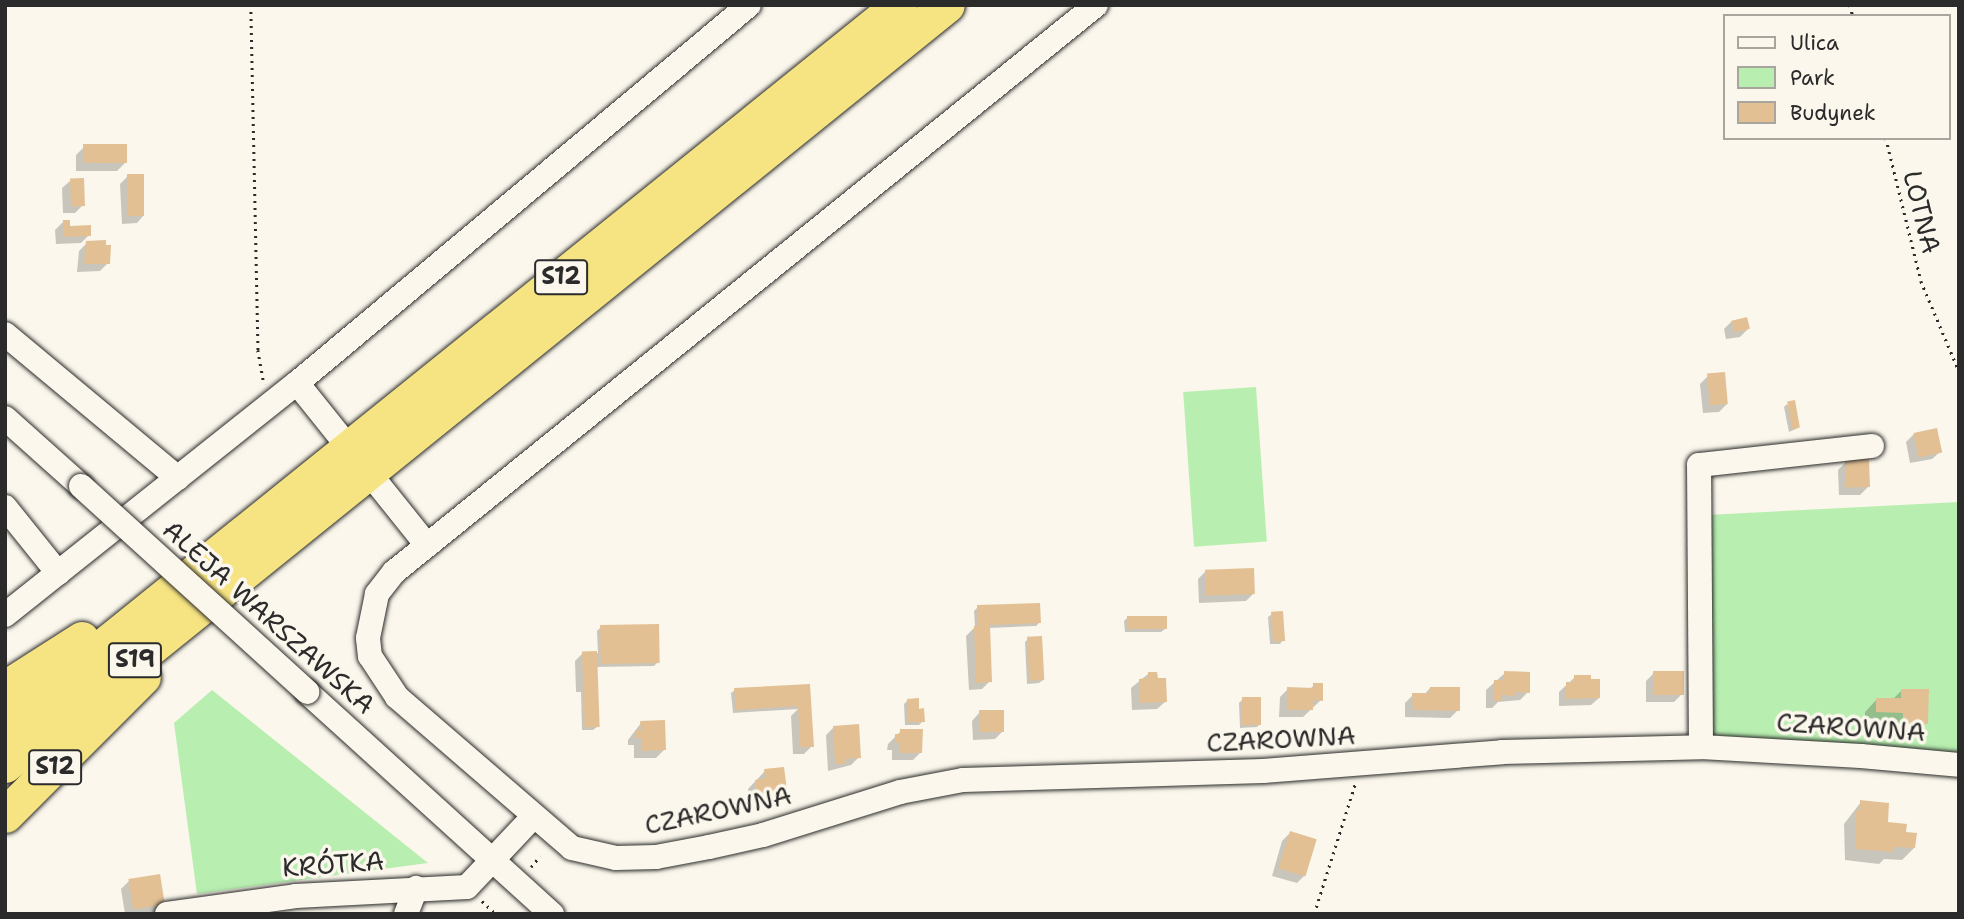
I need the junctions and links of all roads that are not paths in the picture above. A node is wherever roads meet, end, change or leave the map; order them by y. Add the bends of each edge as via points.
1 (749, 5) edge
2 (899, 5) edge
3 (947, 5) edge
4 (1096, 5) edge
5 (5, 334) edge
6 (297, 383) junction
7 (5, 418) edge
8 (1872, 446) dead end
9 (359, 460) junction
10 (178, 478) junction
11 (5, 508) edge
12 (427, 545) junction
13 (224, 550) junction
14 (264, 556) junction
15 (58, 573) junction
16 (5, 615) edge
17 (5, 688) edge
18 (5, 725) edge
19 (1701, 747) junction
20 (5, 765) edge
21 (1959, 765) edge
22 (5, 816) edge
23 (533, 817) junction
24 (493, 861) junction
25 (416, 888) junction
26 (167, 914) edge
27 (406, 914) edge
28 (552, 914) edge

1 - 6 street
2 - 9 highway, S12
3 - 9 highway, S12
4 - 12 street, CZAROWNA
5 - 10 street
6 - 9 street
6 - 10 street
7 - 24 street, ALEJA WARSZAWSKA, bridge
8 - 19 street via 1699,464
9 - 12 street
9 - 13 highway, S12
9 - 14 highway, S12
10 - 15 street
11 - 15 street
12 - 23 street, CZAROWNA via 394,572 377,594 370,616 370,656 397,697
13 - 17 highway, S12
13 - 18 highway, S19
14 - 20 highway, S19
14 - 22 highway, S12
15 - 16 street
19 - 21 street, CZAROWNA
19 - 23 street, CZAROWNA via 1502,752 1250,772 963,780 900,792 723,844 656,858 616,858 572,848
23 - 24 street, KRÓTKA
24 - 25 street, KRÓTKA via 467,887
24 - 28 street, ALEJA WARSZAWSKA
25 - 26 street, KRÓTKA via 296,896
25 - 27 street

